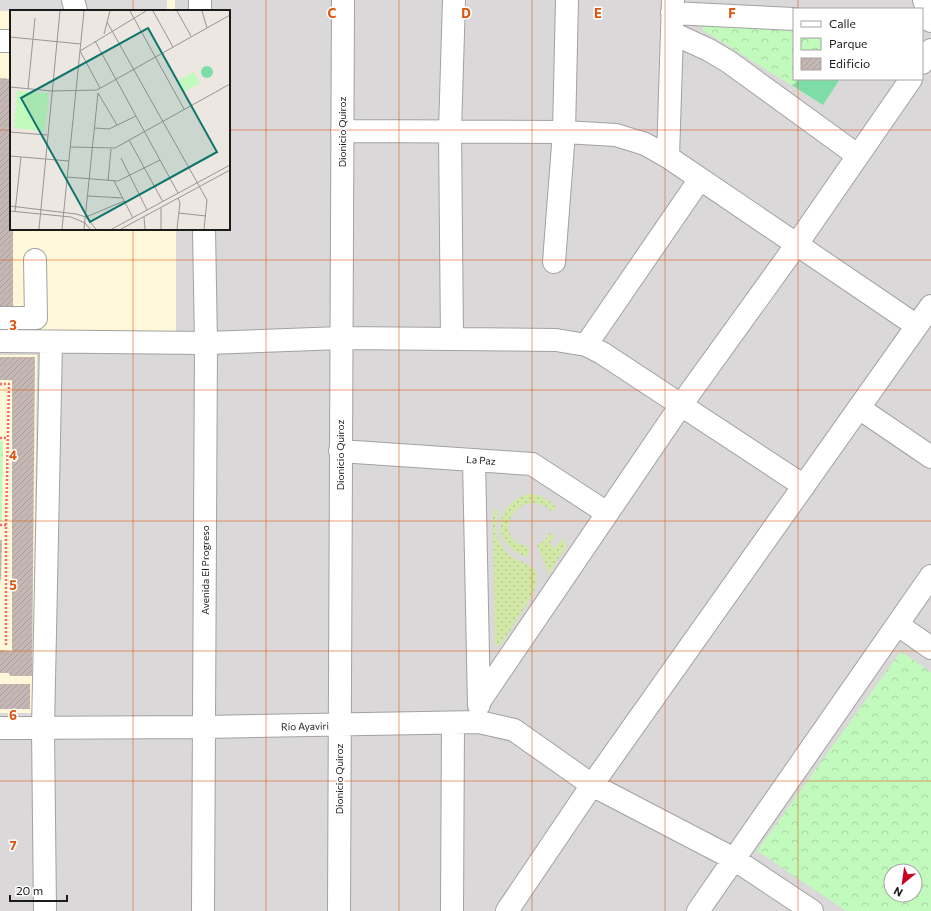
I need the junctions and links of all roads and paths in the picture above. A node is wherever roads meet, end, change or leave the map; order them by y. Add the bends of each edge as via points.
1 (73, 0) edge
2 (343, 0) edge
3 (454, 0) edge
4 (567, 0) edge
5 (924, 0) edge
6 (76, 10) edge
7 (672, 15) edge
8 (793, 19) edge
9 (931, 20) edge
10 (931, 50) edge
11 (923, 62) edge
12 (910, 80) edge
13 (342, 131) junction
14 (450, 131) junction
15 (564, 132) junction
16 (857, 156) junction
17 (668, 157) junction
18 (700, 179) junction
19 (204, 230) edge
20 (797, 244) junction
21 (35, 260) dead end
22 (554, 262) dead end
23 (931, 306) edge
24 (0, 318) edge
25 (917, 326) junction
26 (341, 338) junction
27 (452, 339) junction
28 (0, 341) edge
29 (51, 342) junction
30 (206, 342) junction
31 (586, 345) junction
32 (0, 384) edge
33 (681, 405) junction
34 (859, 408) junction
35 (0, 438) edge
36 (8, 438) junction
37 (340, 451) junction
38 (931, 457) edge
39 (474, 460) junction
40 (804, 486) junction
41 (607, 513) junction
42 (0, 525) edge
43 (6, 525) junction
44 (931, 576) edge
45 (898, 625) junction
46 (6, 646) dead end
47 (931, 648) edge
48 (479, 712) junction
49 (453, 723) junction
50 (339, 725) junction
51 (205, 727) junction
52 (0, 728) edge
53 (43, 728) junction
54 (592, 785) junction
55 (734, 859) junction
56 (45, 911) edge
57 (203, 911) edge
58 (339, 911) edge
59 (452, 911) edge
60 (507, 911) edge
61 (698, 911) edge
62 (812, 911) edge

1 - 6 street
2 - 13 street, Dionicio Quiroz
3 - 14 street
4 - 15 street
5 - 9 street
7 - 8 street
7 - 16 street via 709,50
7 - 17 street
10 - 11 street
12 - 16 street
13 - 14 street
13 - 26 street, Dionicio Quiroz
14 - 15 street
14 - 27 street
15 - 17 street via 616,135 645,144
15 - 22 street
16 - 20 street
17 - 18 street
18 - 20 street
18 - 31 street
19 - 30 street, Avenida El Progreso
20 - 25 street
20 - 33 street
21 - 24 street via 36,318
23 - 25 street
25 - 34 street
26 - 27 street
26 - 30 street
26 - 37 street, Dionicio Quiroz
27 - 31 street via 556,340
28 - 29 street
29 - 30 street
29 - 53 street
30 - 51 street, Avenida El Progreso
31 - 33 street
32 - 36 path via 9,384
33 - 40 street
33 - 41 street
34 - 38 street
34 - 40 street
35 - 36 path
36 - 43 path
37 - 39 street, La Paz
37 - 50 street, Dionicio Quiroz
39 - 41 street, La Paz via 532,464
39 - 48 street
40 - 54 street
41 - 48 street
42 - 43 path
43 - 46 path
44 - 45 street
45 - 47 street
45 - 55 street
48 - 49 street, Río Ayaviri
48 - 54 street, Río Ayaviri via 514,730
49 - 50 street, Río Ayaviri
49 - 59 street
50 - 51 street, Río Ayaviri
50 - 58 street, Dionicio Quiroz
51 - 53 street, Río Ayaviri
51 - 57 street, Avenida El Progreso
52 - 53 street, Río Ayaviri
53 - 56 street
54 - 55 street, Río Ayaviri
54 - 60 street
55 - 61 street
55 - 62 street, Río Ayaviri

